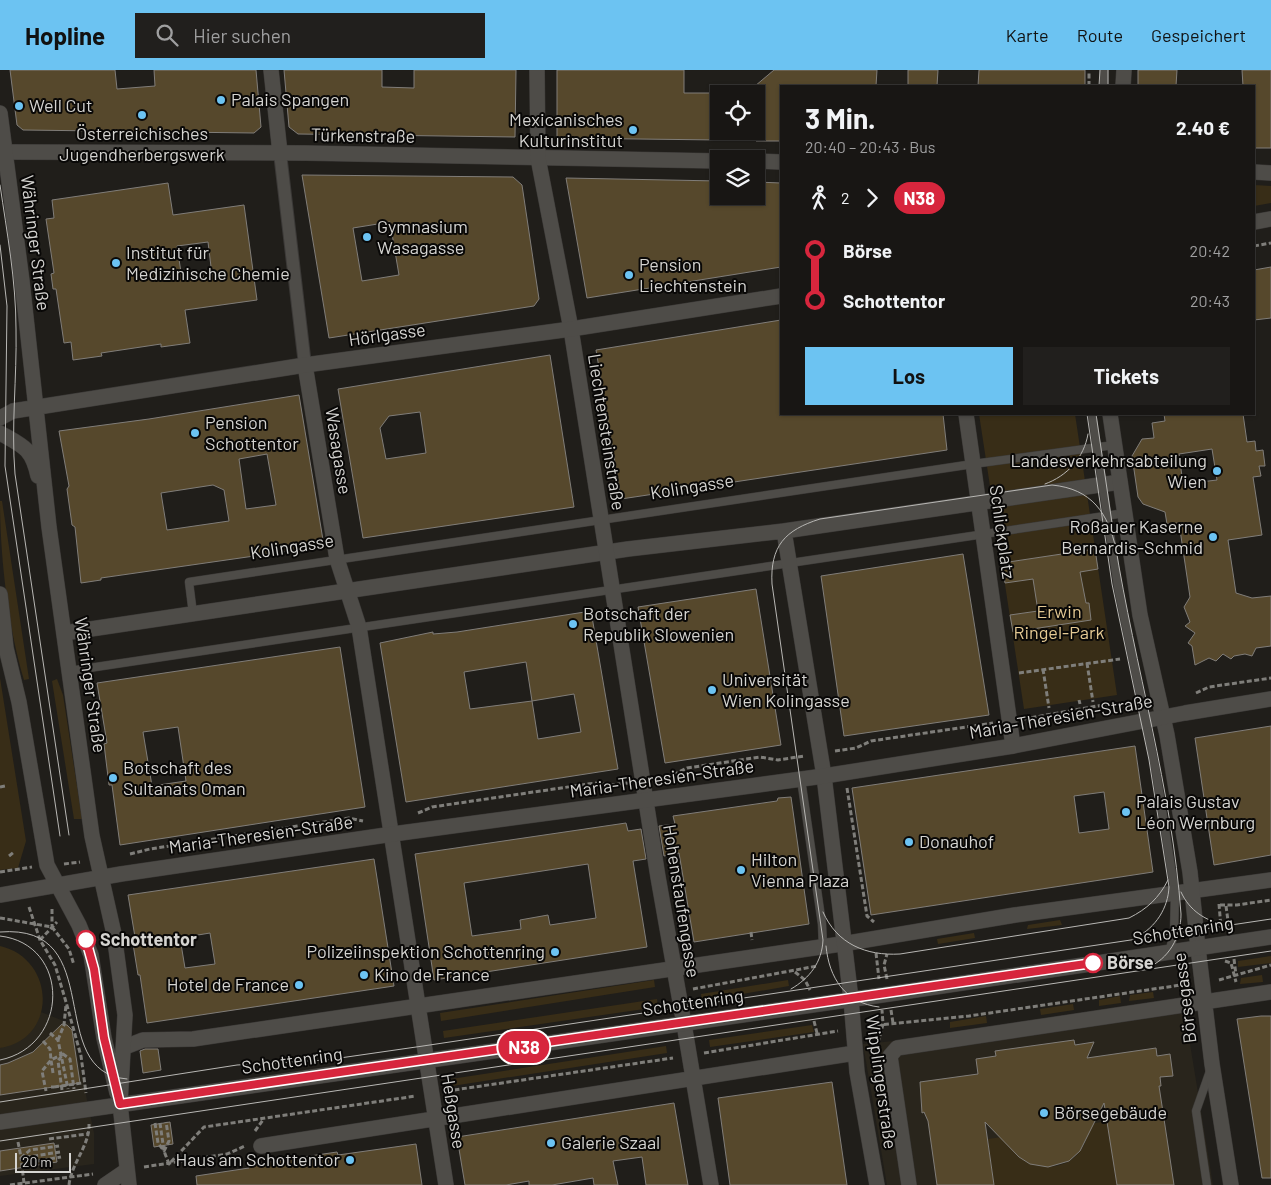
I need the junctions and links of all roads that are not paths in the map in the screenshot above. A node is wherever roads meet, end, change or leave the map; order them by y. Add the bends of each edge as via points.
1 (271, 70) edge
2 (537, 70) edge
3 (1104, 70) edge
4 (1124, 70) edge
5 (1104, 85) edge
6 (1123, 85) edge
7 (0, 112) edge
8 (6, 152) junction
9 (280, 153) junction
10 (538, 158) junction
11 (710, 161) edge
12 (765, 161) edge
13 (780, 162) edge
14 (1255, 172) edge
15 (1271, 173) edge
16 (1271, 219) edge
17 (1255, 222) edge
18 (780, 296) edge
19 (571, 328) junction
20 (305, 365) junction
21 (35, 407) junction
22 (966, 415) edge
23 (1092, 415) edge
24 (1110, 415) edge
25 (0, 418) edge
26 (0, 433) edge
27 (1114, 445) junction
28 (1097, 447) junction
29 (973, 464) junction
30 (1120, 482) junction
31 (1102, 484) junction
32 (978, 501) junction
33 (1125, 513) junction
34 (1107, 516) junction
35 (601, 520) junction
36 (49, 526) junction
37 (784, 531) junction
38 (983, 534) junction
39 (606, 552) junction
40 (337, 559) junction
41 (789, 563) junction
42 (347, 590) junction
43 (612, 590) junction
44 (0, 594) edge
45 (193, 614) junction
46 (359, 628) junction
47 (64, 633) junction
48 (69, 671) junction
49 (1271, 699) edge
50 (1164, 718) junction
51 (1146, 721) junction
52 (1013, 746) junction
53 (824, 776) junction
54 (801, 779) junction
55 (646, 800) junction
56 (392, 827) junction
57 (102, 877) junction
58 (1271, 880) edge
59 (56, 886) junction
60 (1192, 891) junction
61 (1175, 894) junction
62 (0, 895) edge
63 (1271, 937) edge
64 (845, 944) junction
65 (823, 947) junction
66 (1198, 948) junction
67 (1169, 952) junction
68 (673, 969) junction
69 (1271, 992) edge
70 (851, 999) junction
71 (1204, 1001) junction
72 (416, 1005) junction
73 (684, 1024) junction
74 (125, 1047) junction
75 (855, 1053) junction
76 (425, 1061) junction
77 (1212, 1064) junction
78 (693, 1078) junction
79 (120, 1104) junction
80 (435, 1120) junction
81 (0, 1122) edge
82 (254, 1141) road end
83 (128, 1178) edge
84 (101, 1179) edge
85 (446, 1185) edge
86 (711, 1185) edge
87 (877, 1185) edge
88 (909, 1185) edge
89 (1207, 1185) edge
90 (1231, 1185) edge

1 - 9 street, Wasagasse
2 - 10 street, Liechtensteinstraße
3 - 5 lane
4 - 6 street
7 - 8 street, Währinger Straße
8 - 9 street, Türkenstraße
8 - 21 street, Währinger Straße
9 - 10 street, Türkenstraße
9 - 20 street, Wasagasse
10 - 11 street, Türkenstraße
10 - 19 street, Liechtensteinstraße
12 - 13 street
14 - 15 street
16 - 17 street
18 - 19 street, Hörlgasse
19 - 20 street, Hörlgasse
19 - 35 street, Liechtensteinstraße
20 - 21 street, Hörlgasse
20 - 40 street, Wasagasse
21 - 25 street, Hörlgasse via 10,411
21 - 36 street, Währinger Straße
22 - 29 street, Schlickplatz
23 - 28 lane
24 - 27 street
26 - 36 street, Währinger Straße via 24,445 35,463
27 - 28 lane, Kolingasse
27 - 30 street
28 - 29 lane, Kolingasse
28 - 31 lane
29 - 32 street, Schlickplatz
29 - 35 lane, Kolingasse
30 - 31 street
30 - 33 street
31 - 32 street
31 - 34 lane
32 - 37 street
32 - 38 street, Schlickplatz
33 - 34 lane
33 - 50 street via 1140,615
34 - 38 lane
34 - 51 lane
35 - 39 street, Liechtensteinstraße
35 - 40 lane, Kolingasse
36 - 47 street, Währinger Straße
37 - 39 street
37 - 41 street, Wipplingerstraße
38 - 41 lane
38 - 52 street, Schlickplatz
39 - 42 street
39 - 43 street, Liechtensteinstraße
40 - 42 street, Wasagasse
40 - 45 lane, Kolingasse via 189,582
41 - 43 lane
41 - 53 street, Wipplingerstraße
42 - 45 street
42 - 46 street, Wasagasse
43 - 46 lane
43 - 55 street, Liechtensteinstraße
44 - 59 street via 6,648 19,702 46,865
45 - 47 street
46 - 48 lane
46 - 56 street, Wasagasse
47 - 48 street, Währinger Straße
48 - 57 street, Währinger Straße via 92,836
49 - 50 street, Maria-Theresien-Straße
50 - 51 street, Maria-Theresien-Straße
50 - 60 street, Börsegasse
51 - 52 street, Maria-Theresien-Straße
51 - 61 lane
52 - 53 street, Maria-Theresien-Straße
53 - 54 street, Maria-Theresien-Straße
53 - 64 street, Wipplingerstraße
54 - 55 street, Maria-Theresien-Straße
54 - 65 lane
55 - 56 street, Maria-Theresien-Straße
55 - 68 street, Hohenstaufengasse
56 - 57 street, Maria-Theresien-Straße
56 - 72 street, Heßgasse
57 - 59 street, Maria-Theresien-Straße
57 - 74 street, Währinger Straße via 125,1015
58 - 60 street, Schottenring
59 - 62 street, Maria-Theresien-Straße
59 - 79 street via 79,925 91,955 104,1038
60 - 61 street, Schottenring
60 - 66 street, Börsegasse
61 - 64 street, Schottenring via 1014,915
61 - 67 lane via 1174,934
63 - 66 street, Schottenring
64 - 65 street, Schottenring
64 - 70 street, Wipplingerstraße
65 - 68 street, Schottenring
66 - 67 street, Schottenring
66 - 71 street, Börsegasse
67 - 70 street, Schottenring
68 - 72 street, Schottenring
68 - 73 street, Hohenstaufengasse
69 - 71 street
70 - 73 street, Schottenring
70 - 75 street, Wipplingerstraße
71 - 77 street, Börsegasse
71 - 88 street, Wipplingerstraße via 896,1048 890,1056
72 - 74 street, Schottenring via 193,1039 143,1040
72 - 76 street, Heßgasse
73 - 76 street, Schottenring
73 - 78 street, Hohenstaufengasse
74 - 79 street, Währinger Straße
75 - 78 street
75 - 87 street, Wipplingerstraße
76 - 79 street, Schottenring
76 - 80 street, Heßgasse
77 - 89 lane via 1196,1111
77 - 90 street, Börsegasse
78 - 80 street
78 - 86 street, Hohenstaufengasse
79 - 81 street, Schottenring
79 - 83 street
80 - 82 street
80 - 85 street, Heßgasse
83 - 84 street

